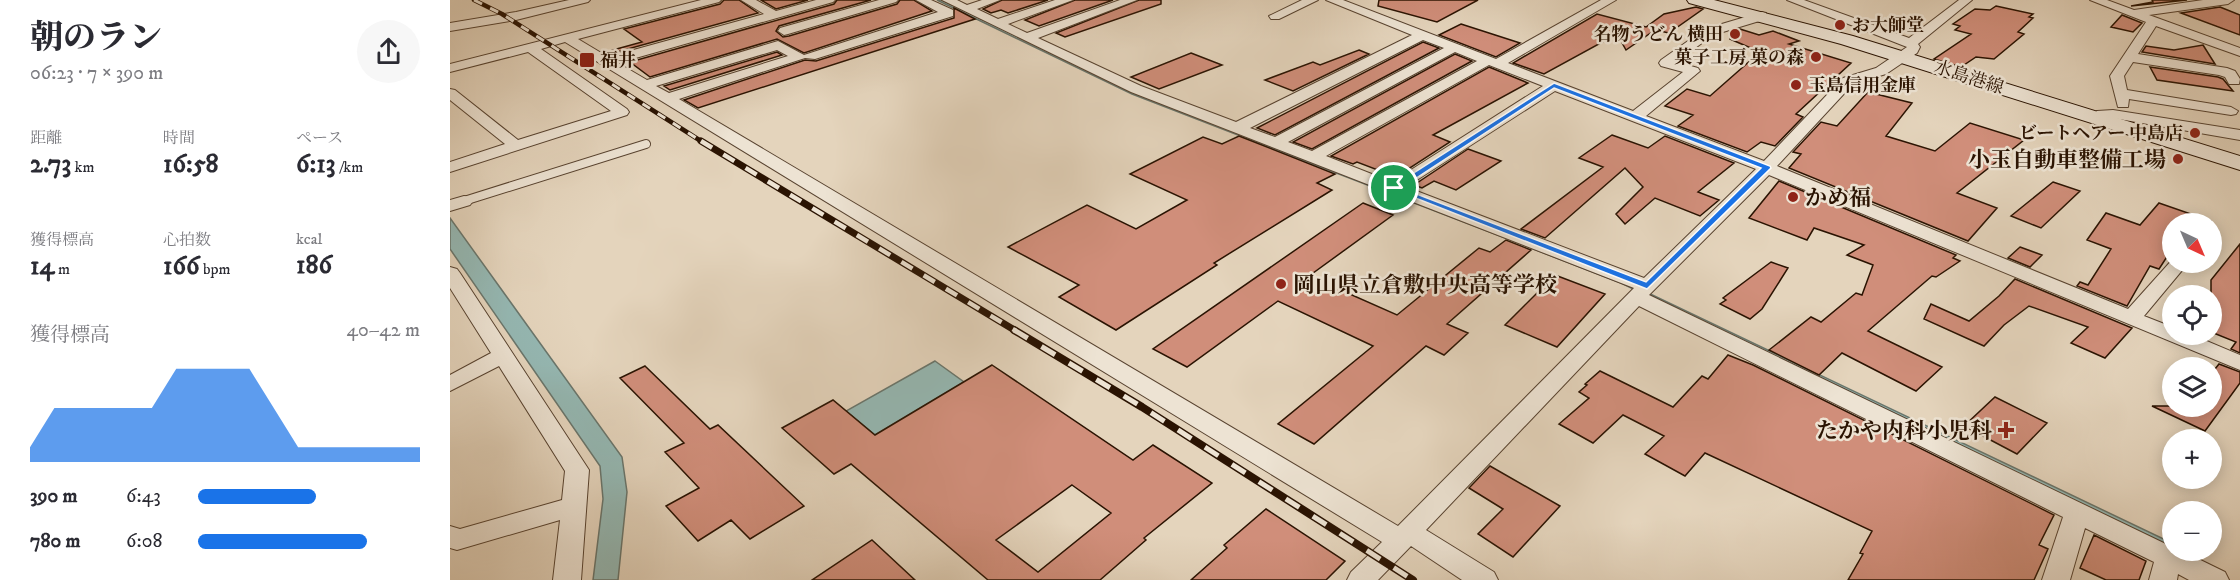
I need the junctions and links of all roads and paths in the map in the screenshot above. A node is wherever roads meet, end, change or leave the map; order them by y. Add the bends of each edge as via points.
1 (584, 0) edge
2 (715, 0) edge
3 (747, 0) edge
4 (829, 0) edge
5 (892, 0) edge
6 (922, 0) edge
7 (948, 0) edge
8 (994, 0) edge
9 (1067, 0) edge
10 (1131, 0) edge
11 (1312, 0) edge
12 (1332, 0) edge
13 (1610, 0) edge
14 (1695, 0) edge
15 (1793, 0) edge
16 (1966, 0) edge
17 (2096, 0) edge
18 (2228, 0) edge
19 (966, 9) junction
20 (2133, 13) junction
21 (775, 15) junction
22 (1275, 16) dead end
23 (1762, 16) junction
24 (2154, 20) junction
25 (997, 23) junction
26 (450, 27) edge
27 (784, 31) dead end
28 (1423, 35) junction
29 (1027, 37) junction
30 (567, 38) junction
31 (530, 47) junction
32 (1455, 47) junction
33 (1907, 50) junction
34 (2240, 52) edge
35 (810, 56) dead end
36 (2129, 57) junction
37 (606, 62) junction
38 (1493, 62) junction
39 (450, 68) edge
40 (2234, 81) dead end
41 (644, 85) junction
42 (1554, 85) junction
43 (450, 93) edge
44 (2121, 93) junction
45 (666, 99) junction
46 (2231, 111) dead end
47 (2126, 116) junction
48 (1635, 117) junction
49 (2097, 118) junction
50 (1237, 128) junction
51 (2240, 135) edge
52 (1275, 143) junction
53 (646, 144) dead end
54 (516, 146) junction
55 (1313, 157) junction
56 (2240, 163) edge
57 (450, 167) edge
58 (1767, 168) junction
59 (1394, 188) junction
60 (456, 204) edge
61 (2171, 273) edge
62 (453, 284) edge
63 (1642, 292) junction
64 (2132, 318) junction
65 (502, 355) junction
66 (2240, 363) edge
67 (450, 384) edge
68 (575, 506) junction
69 (2078, 513) junction
70 (450, 536) edge
71 (1404, 536) junction
72 (2166, 569) edge
73 (1370, 577) edge
74 (567, 580) edge
75 (1484, 580) edge
76 (2056, 580) edge
77 (2215, 580) edge

1 - 26 street
2 - 30 street
3 - 21 street
4 - 21 street
5 - 27 street
6 - 35 street via 949,13
7 - 19 street
8 - 19 street
9 - 25 street
10 - 29 street
11 - 22 street
12 - 28 street
13 - 38 street
14 - 23 main road, 水島港線
15 - 33 street
16 - 33 street
17 - 20 street
18 - 20 street
19 - 25 street
20 - 24 street
21 - 37 street
23 - 33 main road, 水島港線
23 - 48 street via 1709,32 1666,63 1693,70
24 - 34 street
24 - 36 street
25 - 29 street
28 - 32 street
28 - 50 street
29 - 50 street via 1136,89
30 - 31 street
30 - 37 street
31 - 39 street
31 - 54 street via 622,112
32 - 38 street
32 - 52 street
33 - 49 main road, 水島港線
33 - 58 street via 1881,71 1848,81
36 - 40 street via 2222,71
36 - 44 street via 2117,76
37 - 41 street
38 - 42 street
38 - 55 street
41 - 45 street
41 - 45 street via 778,45 800,57
42 - 48 street
42 - 59 street
43 - 54 street
44 - 46 street
44 - 47 street
45 - 71 street
47 - 49 street via 2102,114
47 - 51 street
48 - 58 street
49 - 56 main road, 水島港線
50 - 52 street
52 - 55 street
53 - 60 lane
54 - 57 street
55 - 59 street
58 - 63 street
58 - 64 street
59 - 63 street
61 - 64 street
62 - 65 street
63 - 69 street
63 - 71 street
64 - 66 street
65 - 67 street
65 - 68 street via 577,470
68 - 70 street via 457,540
68 - 74 street
69 - 72 street
69 - 76 street
71 - 73 street
71 - 75 street
72 - 77 street

